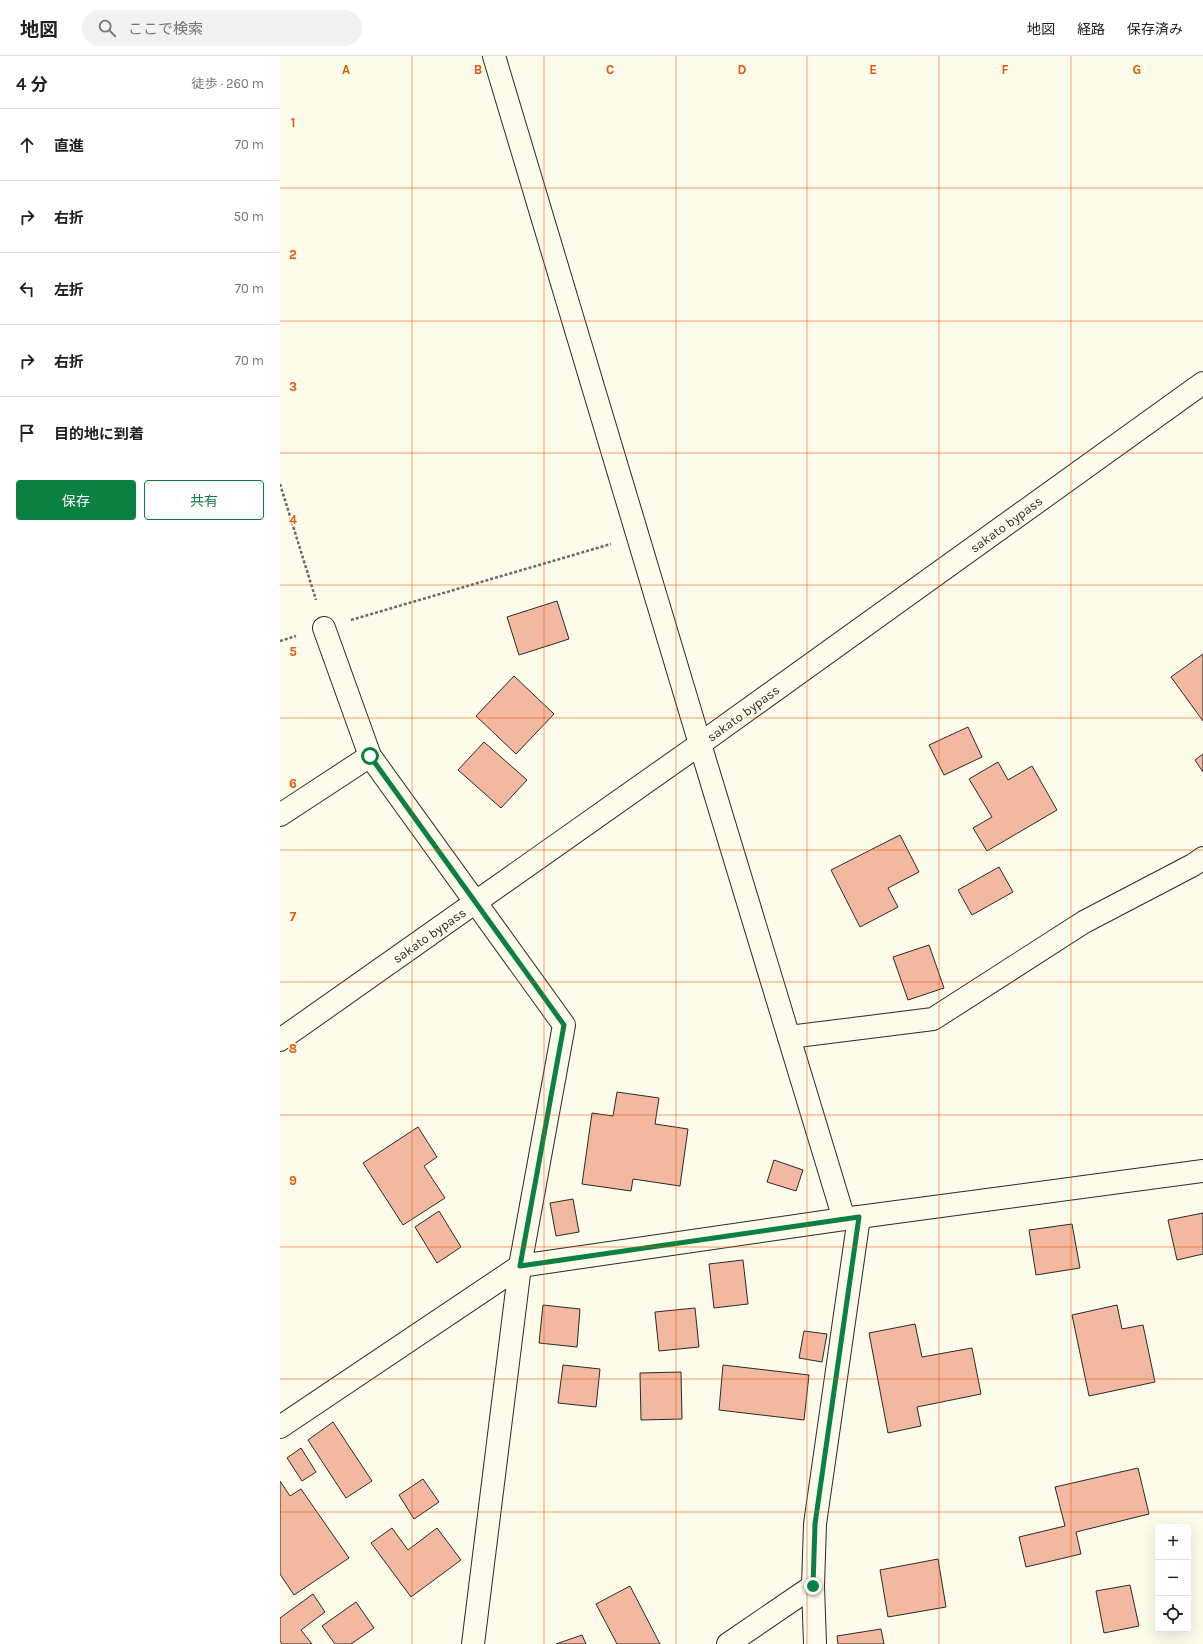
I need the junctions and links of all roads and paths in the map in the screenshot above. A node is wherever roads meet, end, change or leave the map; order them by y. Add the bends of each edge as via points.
1 (494, 56) edge
2 (1203, 383) edge
3 (280, 484) edge
4 (638, 536) junction
5 (324, 628) junction
6 (700, 744) junction
7 (370, 756) junction
8 (280, 815) edge
9 (1203, 858) edge
10 (475, 902) junction
11 (789, 1037) junction
12 (280, 1040) edge
13 (1203, 1171) edge
14 (852, 1218) junction
15 (520, 1266) junction
16 (280, 1427) edge
17 (813, 1586) junction
18 (473, 1644) edge
19 (728, 1644) edge
20 (815, 1644) edge

1 - 4 main road
2 - 6 main road, sakato bypass
3 - 5 path
4 - 5 path
4 - 6 main road
5 - 7 main road
6 - 10 main road, sakato bypass
6 - 11 main road
7 - 8 main road
7 - 10 main road
9 - 11 main road via 1084,922 933,1019
10 - 12 main road, sakato bypass
10 - 15 main road via 564,1025
11 - 14 main road
13 - 14 main road
14 - 15 main road
14 - 17 main road via 815,1524
15 - 16 main road
15 - 18 main road
17 - 19 main road
17 - 20 main road

